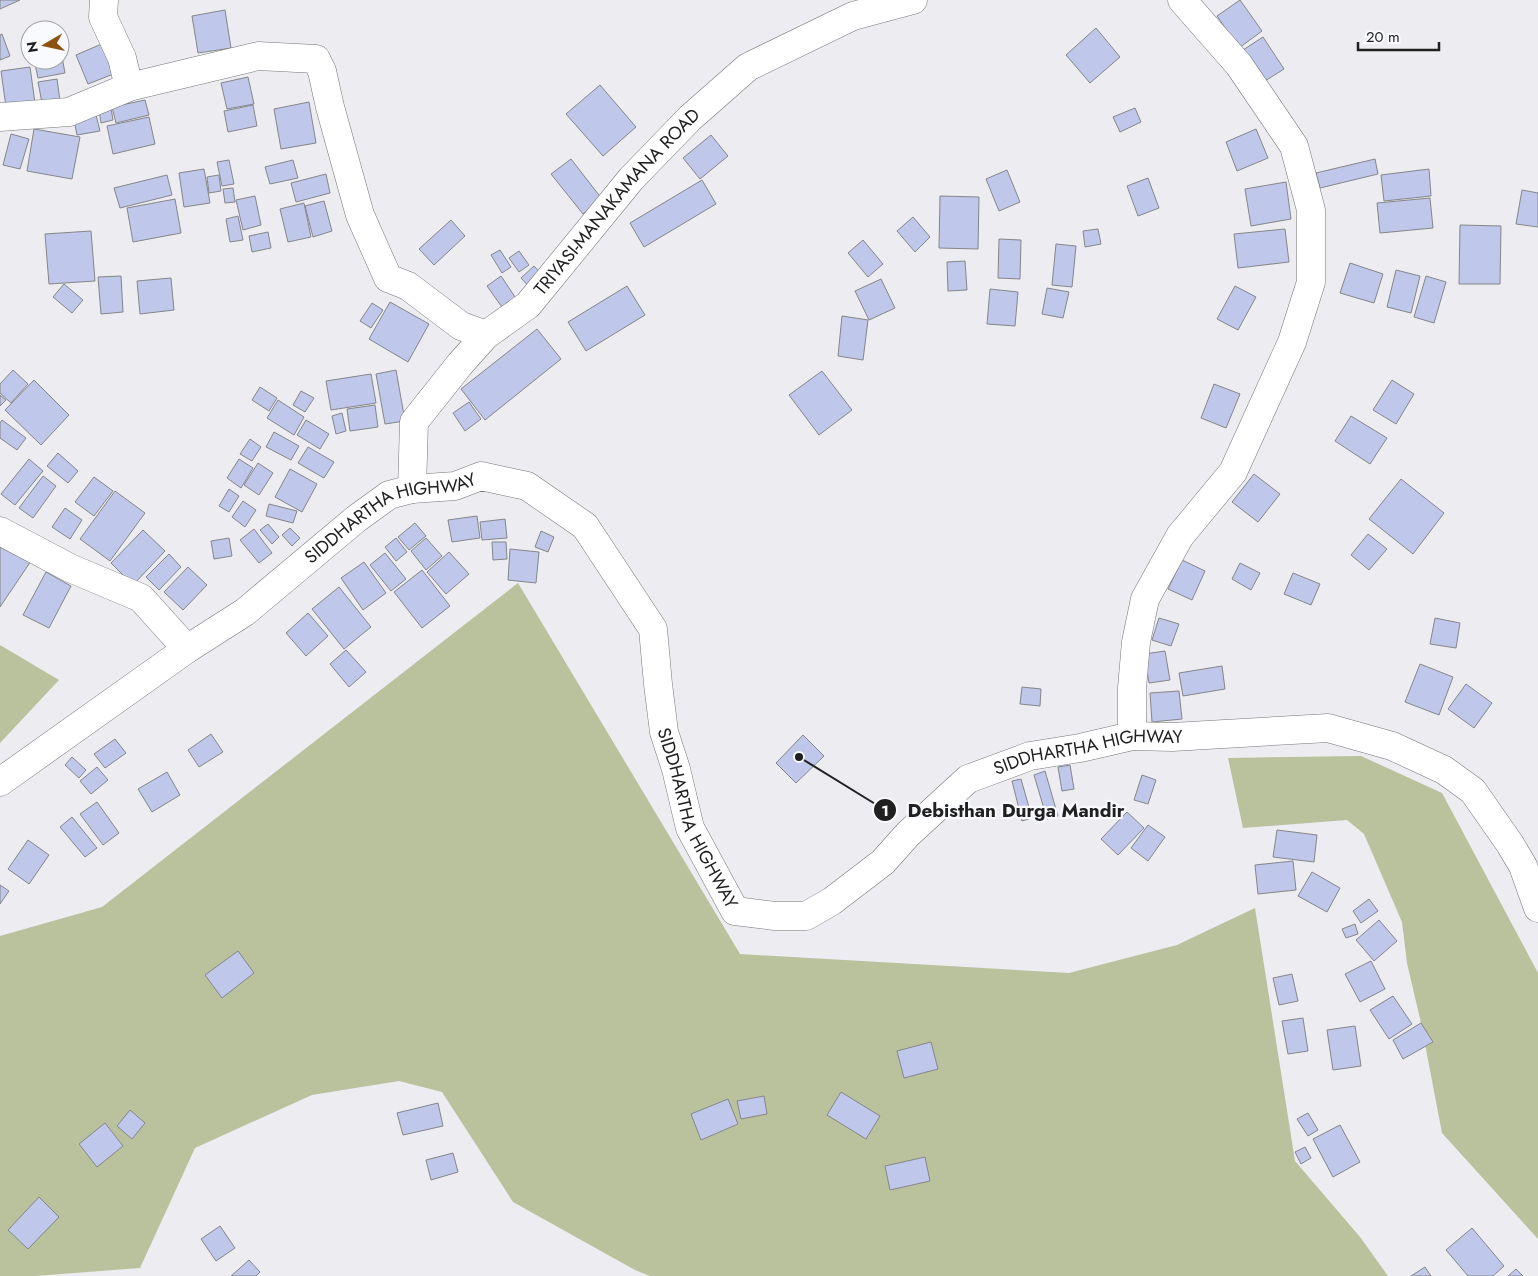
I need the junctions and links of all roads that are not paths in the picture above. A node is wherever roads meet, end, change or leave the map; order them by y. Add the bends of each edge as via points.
1 (104, 0) edge
2 (913, 0) edge
3 (1182, 0) edge
4 (129, 87) junction
5 (0, 117) edge
6 (486, 335) junction
7 (412, 489) junction
8 (0, 531) edge
9 (187, 649) junction
10 (1132, 736) junction
11 (0, 782) edge
12 (1538, 908) edge

1 - 4 main road via 103,17 122,58
2 - 6 main road, TRIYASI-MANAKAMANA ROAD via 853,16 748,67 690,118 631,179 528,305
3 - 10 main road via 1240,65 1294,146 1310,210 1311,282 1292,342 1233,472 1180,536 1145,599 1136,642
4 - 5 main road via 69,112
4 - 6 main road via 258,56 316,59 322,71 360,215 388,278 408,286 461,326
6 - 7 main road, TRIYASI-MANAKAMANA ROAD via 414,422
7 - 9 main road, SIDDHARTHA HIGHWAY via 389,495 245,612
7 - 10 main road, SIDDHARTHA HIGHWAY via 455,486 480,476 527,486 585,526 653,630 664,732 690,828 735,911 806,916 832,901 883,862 908,834 968,779 1030,756
8 - 9 main road via 70,568 141,598
9 - 11 main road, SIDDHARTHA HIGHWAY
10 - 12 main road, SIDDHARTHA HIGHWAY via 1172,737 1328,728 1392,746 1444,770 1472,791 1523,866

